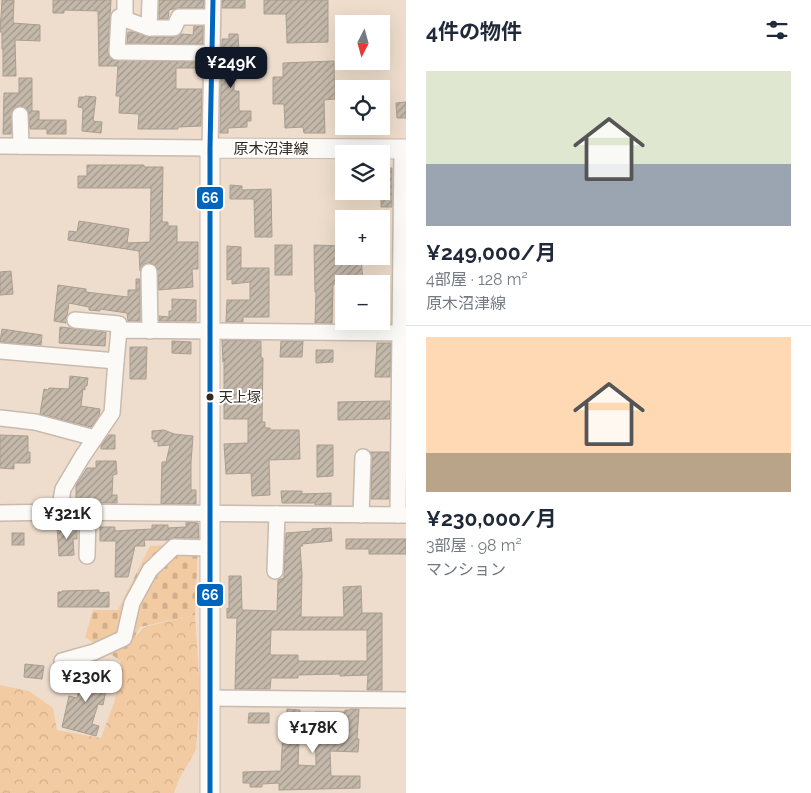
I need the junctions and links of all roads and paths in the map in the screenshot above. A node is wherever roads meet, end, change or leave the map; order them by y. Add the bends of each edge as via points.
1 (125, 0) edge
2 (150, 0) edge
3 (213, 0) edge
4 (212, 17) junction
5 (125, 19) junction
6 (149, 28) junction
7 (212, 53) junction
8 (20, 115) dead end
9 (0, 146) edge
10 (21, 146) junction
11 (210, 148) junction
12 (404, 149) edge
13 (149, 272) dead end
14 (75, 320) dead end
15 (150, 331) junction
16 (211, 332) junction
17 (119, 333) junction
18 (403, 333) edge
19 (0, 351) edge
20 (116, 361) junction
21 (0, 418) edge
22 (95, 438) junction
23 (363, 456) dead end
24 (59, 512) junction
25 (88, 512) junction
26 (0, 513) edge
27 (210, 514) junction
28 (276, 514) junction
29 (402, 515) edge
30 (361, 516) junction
31 (210, 548) junction
32 (88, 556) dead end
33 (275, 571) dead end
34 (62, 661) dead end
35 (210, 698) junction
36 (406, 700) edge
37 (210, 793) edge

1 - 5 street
2 - 6 street
3 - 4 street
4 - 6 street via 179,17 174,28
4 - 7 street
5 - 6 street
5 - 7 street via 119,17 117,52
7 - 11 street
8 - 10 street
9 - 10 street
10 - 11 street
11 - 12 main road, 原木沼津線
11 - 16 main road
12 - 18 street
13 - 15 street
14 - 17 street via 119,324
15 - 16 street
15 - 17 street via 119,330
16 - 18 street
16 - 27 main road
17 - 20 street
18 - 29 street
19 - 20 street
20 - 22 street via 112,413
21 - 22 street via 35,422
22 - 24 street via 62,490
23 - 30 street
24 - 25 street
24 - 26 street
25 - 27 street
25 - 32 street
27 - 28 street
27 - 31 main road
28 - 30 street
28 - 33 street
29 - 30 street
31 - 34 street via 174,547 150,570 132,603 124,638 94,652
31 - 35 main road
35 - 36 street
35 - 37 main road

